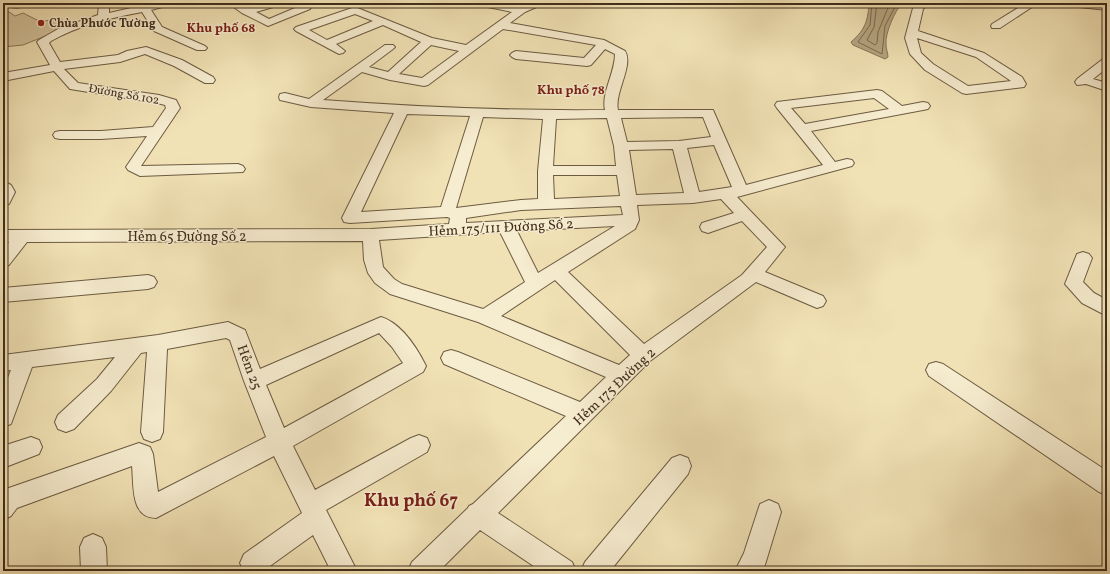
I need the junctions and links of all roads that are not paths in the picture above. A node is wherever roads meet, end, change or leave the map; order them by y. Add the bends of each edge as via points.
1 (5, 3) edge
2 (23, 3) edge
3 (104, 3) edge
4 (166, 3) edge
5 (233, 3) edge
6 (277, 3) edge
7 (483, 3) edge
8 (537, 3) edge
9 (924, 3) edge
10 (1033, 3) edge
11 (1070, 3) edge
12 (306, 7) dead end
13 (1107, 7) edge
14 (145, 8) junction
15 (522, 10) junction
16 (246, 11) junction
17 (294, 12) junction
18 (103, 16) junction
19 (383, 22) junction
20 (500, 25) junction
21 (996, 26) dead end
22 (912, 33) junction
23 (429, 41) junction
24 (604, 43) junction
25 (327, 44) junction
26 (201, 48) dead end
27 (389, 48) dead end
28 (467, 49) junction
29 (339, 51) dead end
30 (516, 55) dead end
31 (1107, 62) edge
32 (57, 67) junction
33 (360, 68) junction
34 (390, 76) junction
35 (3, 77) edge
36 (209, 80) dead end
37 (1107, 87) edge
38 (286, 97) dead end
39 (311, 103) junction
40 (923, 106) dead end
41 (402, 110) junction
42 (900, 110) junction
43 (478, 112) junction
44 (550, 115) junction
45 (614, 115) junction
46 (801, 129) junction
47 (158, 131) junction
48 (60, 135) dead end
49 (719, 140) junction
50 (679, 145) junction
51 (621, 146) junction
52 (238, 168) dead end
53 (624, 170) junction
54 (545, 171) junction
55 (3, 186) edge
56 (732, 192) junction
57 (693, 198) junction
58 (3, 200) edge
59 (628, 200) junction
60 (546, 204) junction
61 (745, 214) junction
62 (454, 218) junction
63 (631, 219) junction
64 (506, 227) junction
65 (708, 227) dead end
66 (371, 235) junction
67 (3, 236) edge
68 (22, 236) junction
69 (1083, 258) dead end
70 (3, 261) edge
71 (556, 271) junction
72 (754, 274) junction
73 (148, 282) dead end
74 (535, 284) junction
75 (3, 295) edge
76 (817, 301) dead end
77 (1107, 309) edge
78 (485, 317) junction
79 (158, 343) junction
80 (136, 346) junction
81 (643, 355) junction
82 (450, 358) dead end
83 (24, 359) junction
84 (3, 363) edge
85 (936, 370) dead end
86 (622, 375) junction
87 (254, 381) junction
88 (584, 414) junction
89 (3, 418) edge
90 (66, 422) dead end
91 (152, 432) dead end
92 (279, 442) junction
93 (419, 445) dead end
94 (31, 448) dead end
95 (3, 457) edge
96 (680, 466) dead end
97 (1107, 484) edge
98 (3, 508) edge
99 (314, 511) junction
100 (769, 512) dead end
101 (478, 514) junction
102 (253, 563) dead end
103 (344, 571) edge
104 (421, 571) edge
105 (562, 571) edge
106 (594, 571) edge
107 (748, 571) edge

1 - 2 street
3 - 18 street
4 - 14 street
5 - 16 street
6 - 16 street
6 - 17 street
7 - 15 street
8 - 15 street
9 - 22 street via 918,8
10 - 21 street
11 - 13 street
12 - 17 street
14 - 18 street
14 - 26 street via 158,29
15 - 20 street
16 - 17 street via 271,22
18 - 32 street, Đường Số 102 via 45,39 43,42
19 - 23 street
19 - 25 street
19 - 25 street via 355,10 300,30
20 - 24 street
20 - 28 street
22 - 22 street via 916,54 929,67 966,90 1020,84 1018,80 980,55
23 - 28 street
23 - 34 street
24 - 30 street via 587,62
24 - 45 street via 621,53 621,64 610,103
25 - 29 street
27 - 33 street
28 - 34 street via 424,82
31 - 37 street via 1082,81
32 - 35 street
32 - 36 street via 120,58 146,50 178,63
32 - 47 street, Đường Số 102 via 74,86 171,103 173,108
33 - 34 street
33 - 39 street
38 - 39 street
39 - 41 street
40 - 42 street
41 - 43 street
41 - 62 street via 350,218
42 - 46 street
42 - 46 street via 877,94 782,105
43 - 44 street
43 - 62 street
44 - 45 street
44 - 54 street
45 - 49 street via 708,113
45 - 51 street
46 - 56 street via 840,165
47 - 48 street
47 - 52 street, Đường Số 102 via 133,167 140,172
49 - 50 street
49 - 56 street
50 - 51 street
50 - 57 street
51 - 53 street
53 - 54 street
53 - 59 street
54 - 60 street
55 - 58 street via 7,192
56 - 57 street
56 - 61 street, Hẻm 175 Đường 2
57 - 59 street
59 - 60 street
59 - 63 street
60 - 62 street
61 - 65 street
61 - 72 street, Hẻm 175 Đường 2 via 777,247
62 - 64 street, Hẻm 175/111 Đường Số 2
62 - 66 street, Hẻm 175/111 Đường Số 2
63 - 64 street, Hẻm 175/111 Đường Số 2
63 - 71 street via 629,225
64 - 74 street
66 - 68 street, Hẻm 65 Đường Số 2
66 - 78 street via 371,254 375,271 385,282 396,289
67 - 68 street, Hẻm 65 Đường Số 2
68 - 70 street
69 - 77 street via 1074,284 1088,298
71 - 74 street
71 - 81 street
72 - 76 street
72 - 81 street, Hẻm 175 Đường 2
73 - 75 street
74 - 78 street
78 - 86 street
79 - 80 street, Hẻm 25
79 - 87 street, Hẻm 25 via 228,330 238,335
79 - 91 street
80 - 83 street, Hẻm 25
80 - 90 street via 104,385
81 - 86 street, Hẻm 175 Đường 2
82 - 88 street
83 - 84 street, Hẻm 25
83 - 89 street
85 - 97 street
86 - 88 street, Hẻm 175 Đường 2
87 - 92 street, Hẻm 25
87 - 92 street via 381,324 399,341 416,366
88 - 101 street, Hẻm 175 Đường 2
92 - 98 street via 156,506 151,506 147,502 140,453 9,499
92 - 99 street, Hẻm 25
93 - 99 street
94 - 95 street
96 - 106 street
99 - 102 street
99 - 103 street, Hẻm 25
100 - 107 street via 755,559
101 - 104 street, Hẻm 175 Đường 2
101 - 105 street

